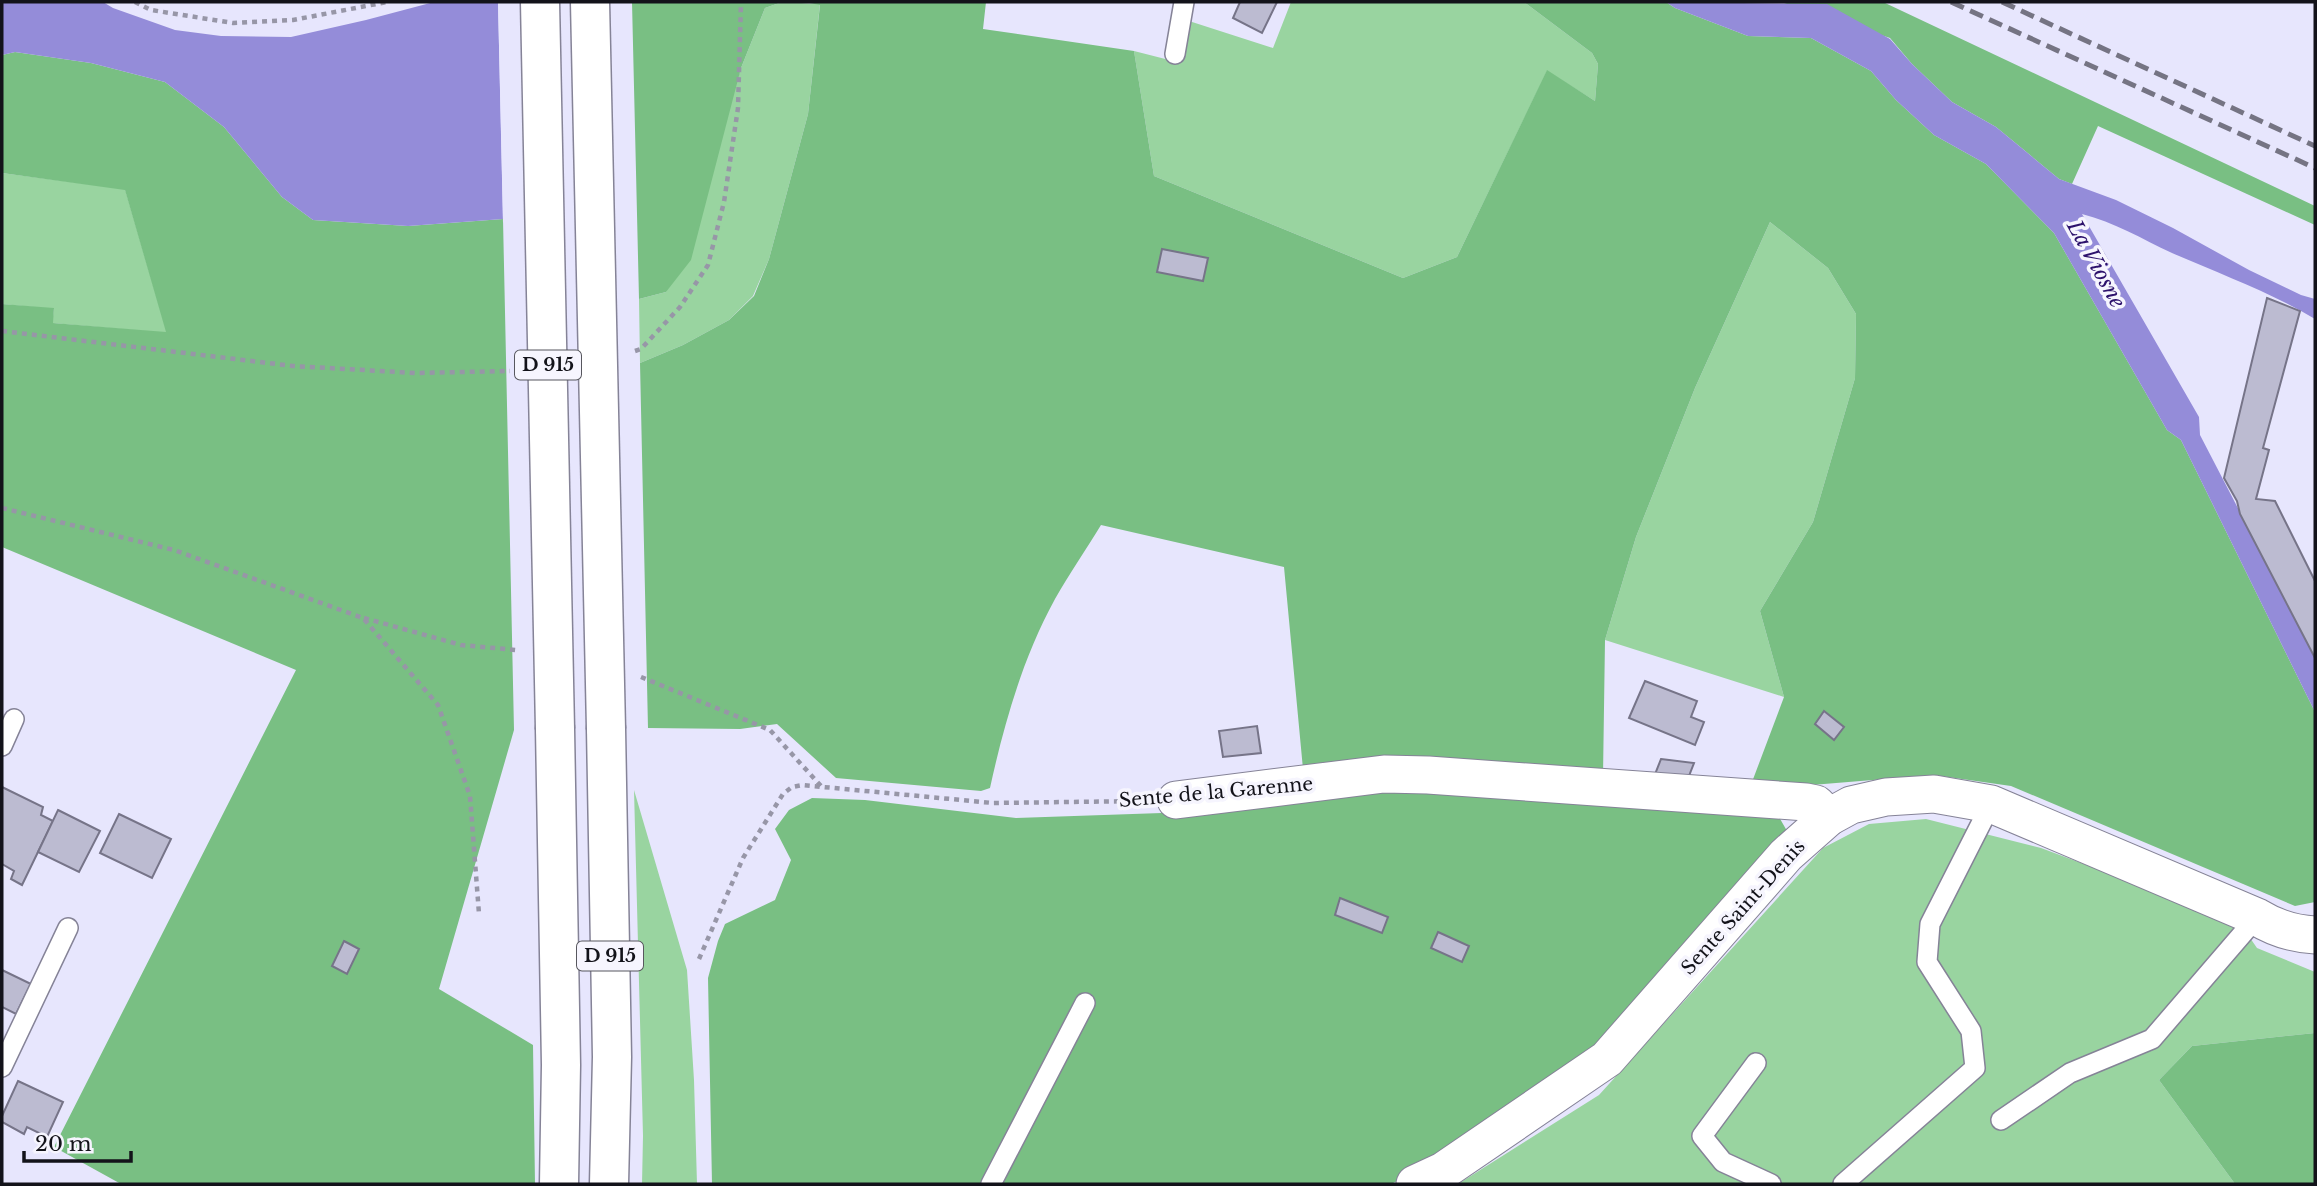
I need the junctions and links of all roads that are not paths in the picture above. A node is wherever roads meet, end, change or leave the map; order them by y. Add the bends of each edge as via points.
1 (540, 2) edge
2 (590, 2) edge
3 (1184, 2) edge
4 (1175, 54) dead end
5 (14, 719) dead end
6 (2, 746) edge
7 (1176, 800) road end
8 (1991, 804) junction
9 (1829, 817) junction
10 (2257, 917) junction
11 (68, 928) dead end
12 (2315, 935) edge
13 (1085, 1003) dead end
14 (1756, 1063) dead end
15 (2, 1067) edge
16 (2001, 1120) dead end
17 (559, 1184) edge
18 (610, 1184) edge
19 (990, 1184) edge
20 (1415, 1184) edge
21 (1771, 1184) edge
22 (1843, 1184) edge

1 - 17 main road, D 915, bridge via 561,1065
2 - 18 main road, D 915, bridge via 606,729
3 - 4 lane
5 - 6 lane
7 - 9 street, Sente de la Garenne via 1384,774 1428,775 1806,802 1816,804
8 - 9 street, Sente Saint-Denis via 1934,794 1886,797 1851,805
8 - 10 street, Sente Saint-Denis
8 - 22 lane via 1930,925 1927,962 1971,1031 1975,1068
9 - 20 street, Sente Saint-Denis via 1786,855 1607,1059 1443,1171
10 - 12 street, Sente Saint-Denis via 2273,927
10 - 16 lane via 2152,1039 2070,1073
11 - 15 lane
13 - 19 lane
14 - 21 lane via 1703,1136 1723,1162

